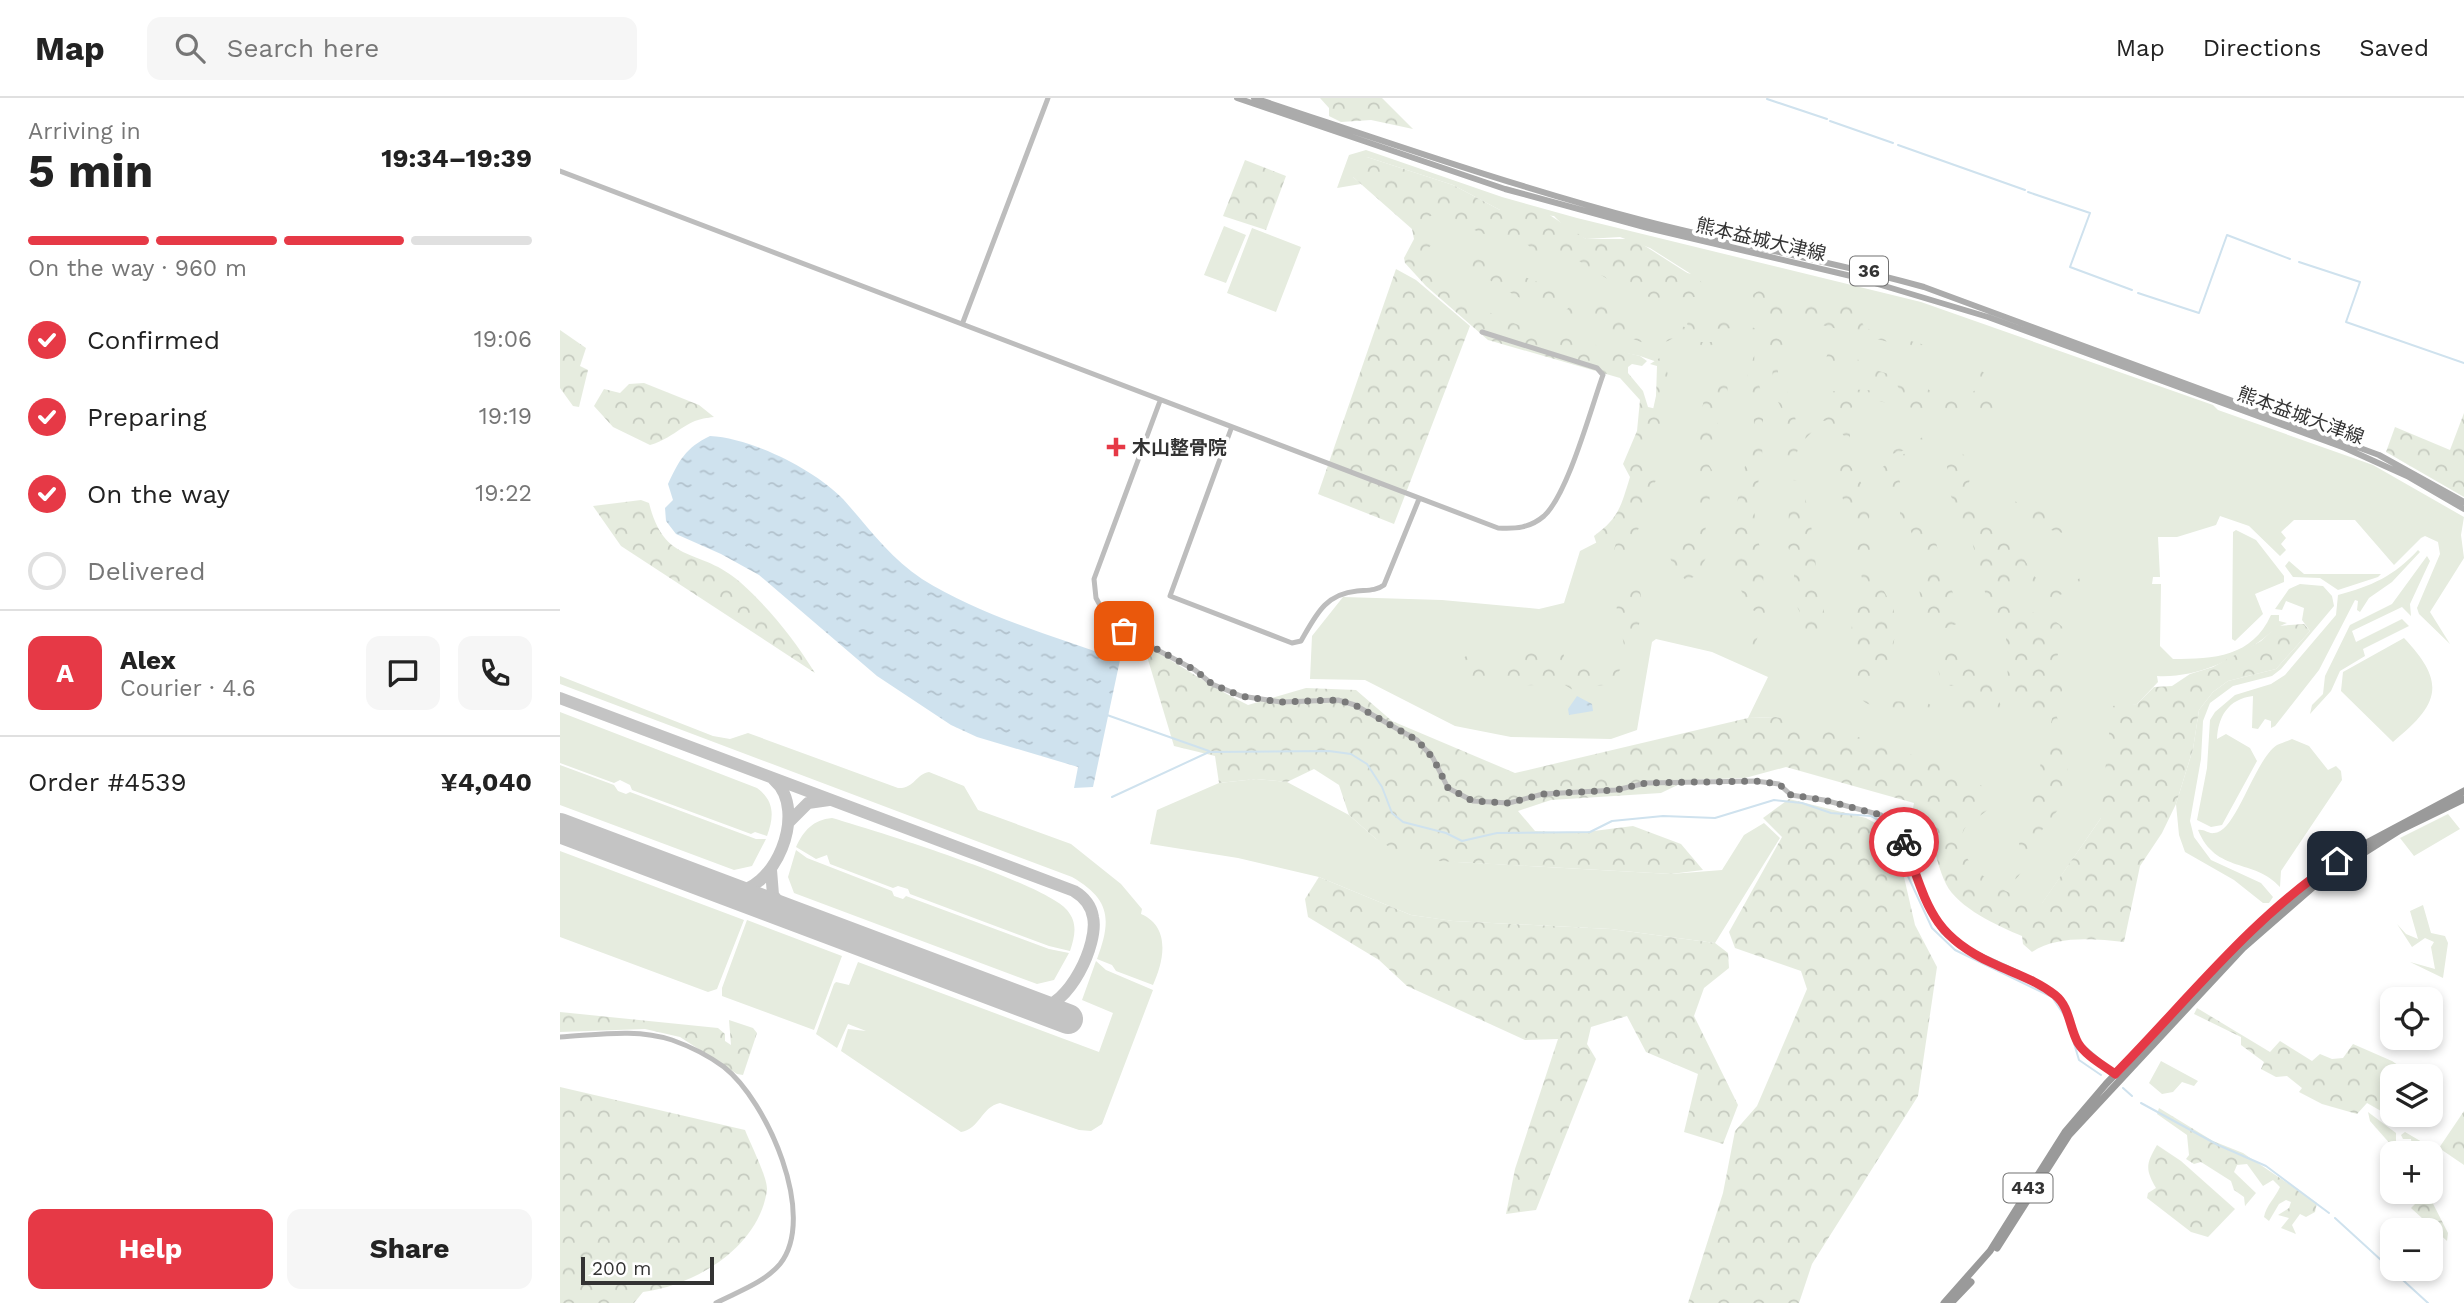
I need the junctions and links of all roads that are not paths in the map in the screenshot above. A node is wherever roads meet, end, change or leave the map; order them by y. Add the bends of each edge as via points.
1 (1048, 98) edge
2 (1237, 98) edge
3 (1254, 98) edge
4 (560, 171) edge
5 (963, 322) junction
6 (1482, 332) dead end
7 (1160, 401) junction
8 (1231, 429) junction
9 (1419, 499) junction
10 (2464, 502) edge
11 (2464, 509) edge
12 (2464, 791) edge
13 (2464, 799) edge
14 (560, 1037) edge
15 (2117, 1076) junction
16 (716, 1303) edge
17 (1944, 1303) edge
18 (1951, 1303) edge

1 - 5 street
2 - 11 main road, 熊本益城大津線 / 36 via 1505,189 1851,276 1963,309 2345,448
3 - 10 main road, 熊本益城大津線 / 36 via 1503,182 1647,222 1924,286 2379,455
4 - 5 street
5 - 7 street
6 - 9 street via 1603,371 1560,494 1545,515 1518,528 1498,528
7 - 8 street
7 - 15 street via 1094,579 1103,613 1124,631 1212,684 1241,696 1280,702 1338,700 1355,705 1417,740 1433,758 1448,788 1473,801 1509,803 1543,794 1616,790 1646,783 1755,781 1779,784 1791,795 1881,815 1900,830 1924,896 1943,932 1958,945 2055,995 2064,1004 2078,1043
8 - 9 street
8 - 9 street via 1170,592 1174,599 1221,617 1298,643 1330,598 1384,585
12 - 15 highway, 443 via 2317,874 2239,944
13 - 15 highway, 443 via 2370,848 2290,904
14 - 16 street via 630,1033 686,1046 724,1067 746,1090 771,1129 792,1208 790,1244 770,1274
15 - 17 highway, 443 via 2064,1132 1990,1251
15 - 18 highway, 443 via 2069,1135 1993,1253

